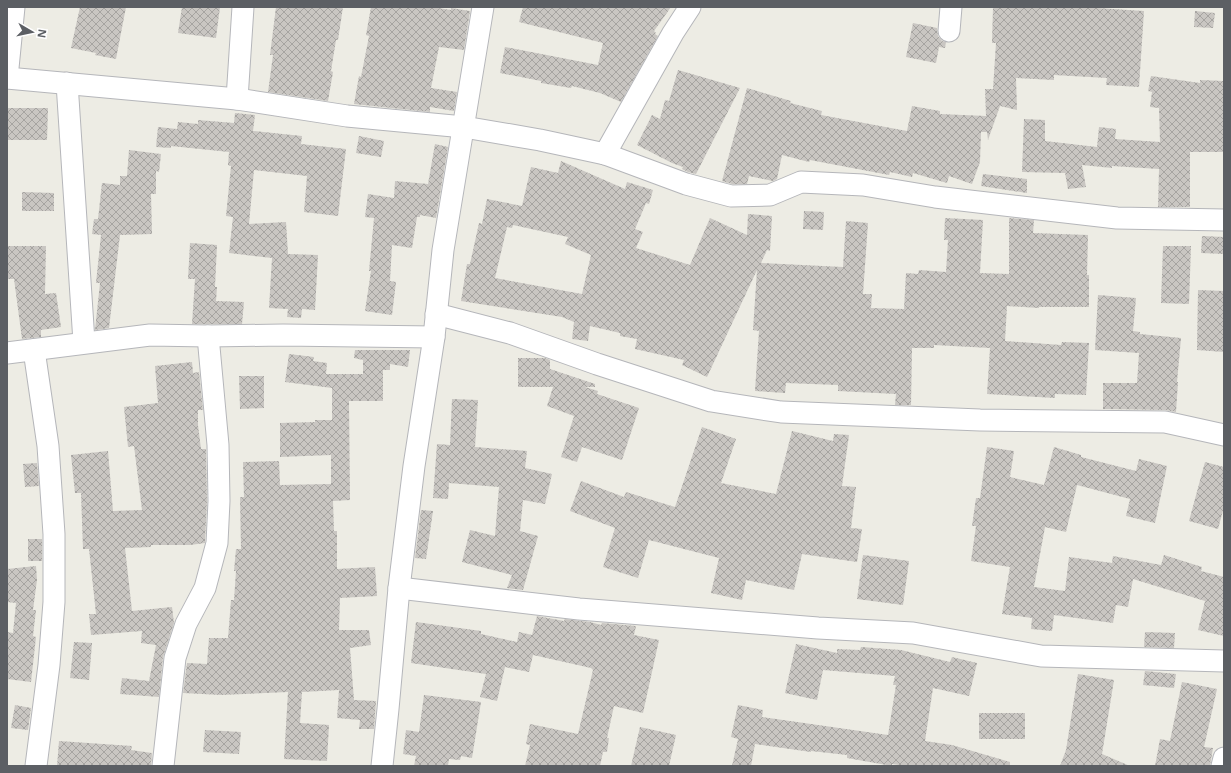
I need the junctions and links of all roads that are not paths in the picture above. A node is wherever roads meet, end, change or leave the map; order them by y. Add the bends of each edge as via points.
1 (14, 7) edge
2 (243, 7) edge
3 (483, 7) edge
4 (690, 7) edge
5 (951, 7) edge
6 (949, 31) dead end
7 (7, 78) edge
8 (67, 83) junction
9 (237, 99) junction
10 (464, 127) junction
11 (605, 154) junction
12 (1224, 220) edge
13 (436, 314) junction
14 (208, 336) junction
15 (434, 337) junction
16 (84, 342) junction
17 (34, 350) junction
18 (7, 353) edge
19 (1224, 435) edge
20 (399, 588) junction
21 (1224, 661) edge
22 (1224, 758) edge
23 (36, 766) edge
24 (163, 766) edge
25 (382, 766) edge
26 (1222, 766) edge

1 - 7 street
2 - 9 street
3 - 10 street
4 - 11 street
5 - 6 street
7 - 8 street
8 - 9 street
8 - 16 street
9 - 10 street via 347,116
10 - 11 street
10 - 13 street via 443,250
11 - 12 street via 686,184 731,196 770,195 801,182 863,185 935,197 1116,218
13 - 15 street
13 - 19 street via 510,333 712,401 781,412 980,420 1165,422
14 - 15 street
14 - 16 street via 150,335
14 - 24 street via 218,445 217,543 205,588 186,624 176,658
15 - 20 street
16 - 17 street
17 - 18 street
17 - 23 street via 48,446 54,534 54,594 49,666
20 - 21 street via 579,609 912,633 1041,656
20 - 25 street
22 - 26 street

